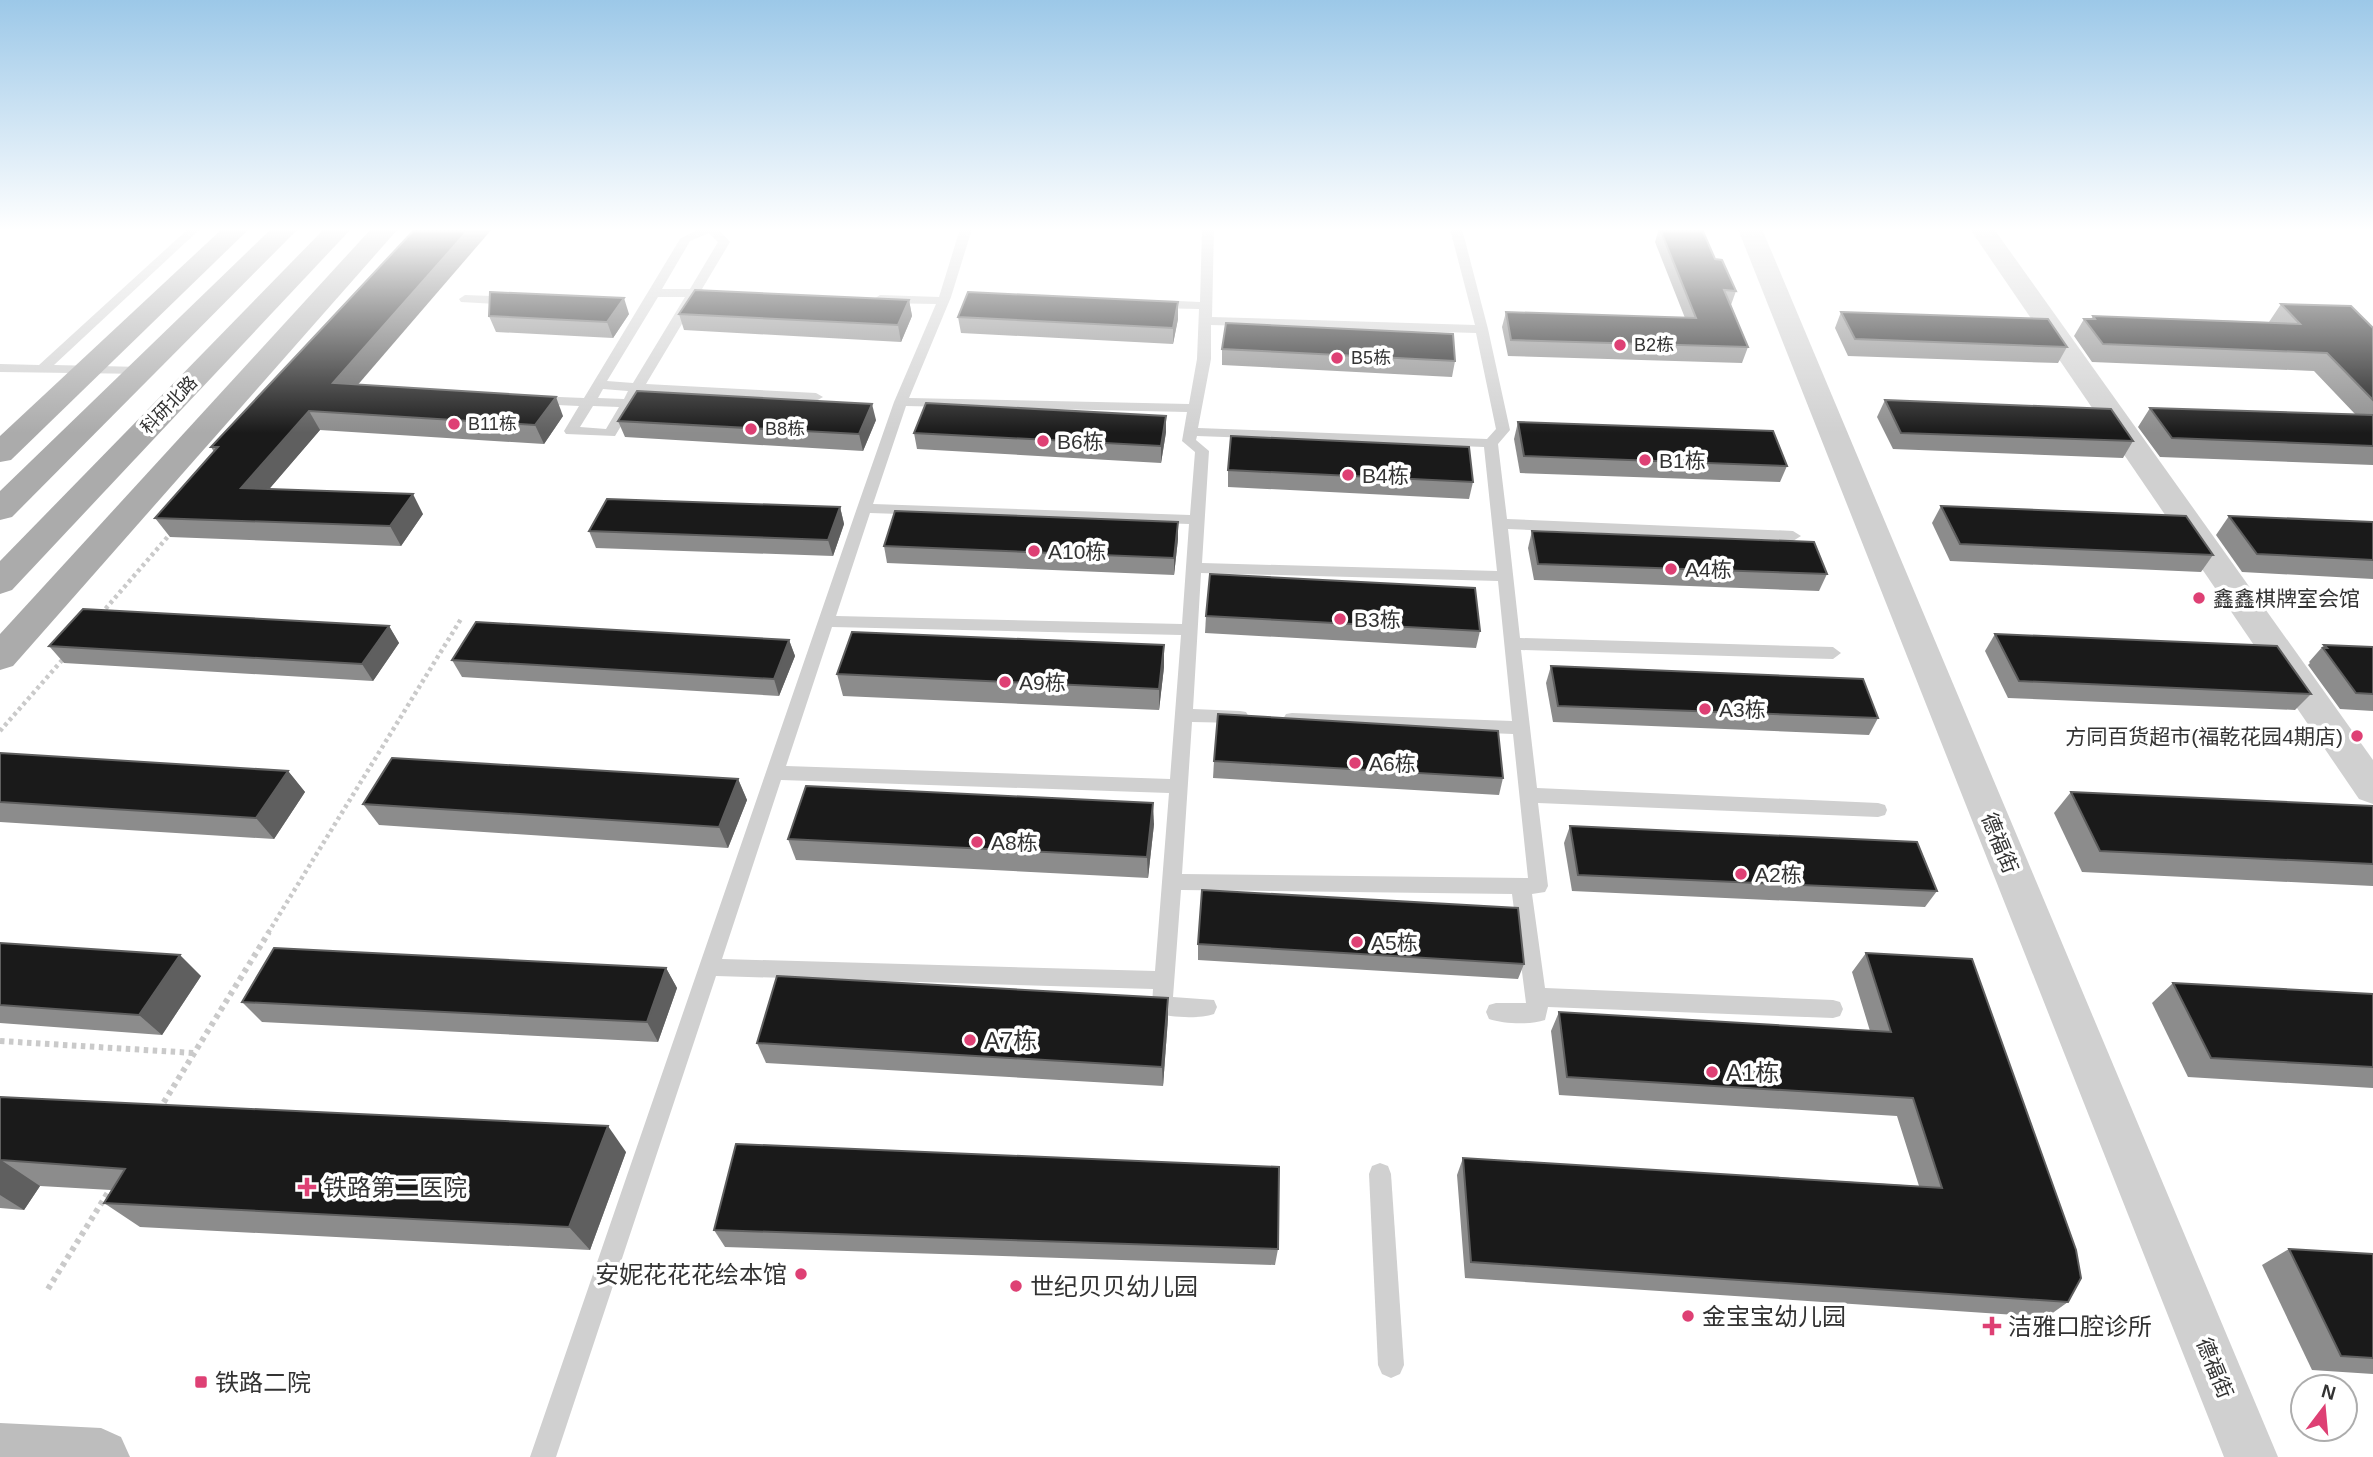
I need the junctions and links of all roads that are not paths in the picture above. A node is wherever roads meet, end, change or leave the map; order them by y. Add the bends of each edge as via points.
1 (121, 297) edge
2 (165, 297) edge
3 (217, 297) edge
4 (273, 297) edge
5 (324, 297) edge
6 (647, 297) edge
7 (701, 297) edge
8 (1207, 297) edge
9 (1474, 297) edge
10 (1778, 297) edge
11 (2029, 297) edge
12 (465, 299) dead end
13 (689, 299) junction
14 (860, 299) edge
15 (949, 299) joint
16 (645, 300) junction
17 (530, 301) edge
18 (1138, 304) edge
19 (1207, 314) junction
20 (1482, 329) junction
21 (0, 368) edge
22 (43, 369) junction
23 (88, 370) junction
24 (142, 371) junction
25 (598, 385) junction
26 (637, 386) junction
27 (816, 397) dead end
28 (519, 400) edge
29 (588, 402) junction
30 (901, 402) junction
31 (627, 403) junction
32 (1195, 408) junction
33 (1191, 432) junction
34 (1492, 443) junction
35 (0, 453) edge
36 (864, 508) junction
37 (0, 510) edge
38 (1198, 520) junction
39 (1500, 524) junction
40 (1793, 536) dead end
41 (1194, 568) junction
42 (1506, 576) junction
43 (0, 582) edge
44 (825, 621) junction
45 (1190, 630) junction
46 (1513, 644) junction
47 (1833, 653) dead end
48 (0, 657) edge
49 (1184, 715) junction
50 (1251, 718) edge
51 (1278, 719) edge
52 (1522, 729) junction
53 (774, 773) junction
54 (1179, 786) junction
55 (2373, 789) edge
56 (1529, 795) junction
57 (1878, 810) dead end
58 (1172, 882) junction
59 (1521, 886) junction
60 (709, 967) junction
61 (1164, 981) junction
62 (1536, 998) junction
63 (1207, 1007) dead end
64 (1833, 1009) dead end
65 (1496, 1012) dead end
66 (1380, 1174) dead end
67 (1391, 1365) dead end
68 (0, 1452) edge
69 (101, 1457) edge
70 (543, 1457) edge
71 (2251, 1457) edge

1 - 22 lane
2 - 23 main road
3 - 24 main road
4 - 43 main road, 科研北路
5 - 48 main road
6 - 16 lane
7 - 13 lane
8 - 19 lane
9 - 20 lane
10 - 71 street, 德福街
11 - 55 street
12 - 17 lane
13 - 16 lane
13 - 26 lane
14 - 15 lane
15 - 30 lane
16 - 25 lane
18 - 19 lane
19 - 20 lane
19 - 32 lane
20 - 34 lane via 1503,430
21 - 22 lane
22 - 23 lane
23 - 24 lane
23 - 35 main road
24 - 37 main road
25 - 26 lane
25 - 29 lane
26 - 27 lane
26 - 31 lane
28 - 29 lane
29 - 31 lane
29 - 31 lane via 571,431 610,433
30 - 32 lane
30 - 36 lane
32 - 33 lane
33 - 34 lane
33 - 38 lane via 1189,441 1202,451
34 - 39 lane
36 - 38 lane
36 - 44 lane
38 - 41 lane
39 - 40 lane
39 - 42 lane
41 - 42 lane
41 - 45 lane
42 - 46 lane
44 - 45 lane
44 - 53 lane
45 - 49 lane
46 - 47 lane
46 - 52 lane
49 - 50 lane
49 - 54 lane
51 - 52 lane
52 - 56 lane
53 - 54 lane
53 - 60 lane
54 - 58 lane
56 - 57 lane
56 - 59 lane via 1538,886
58 - 59 lane
58 - 61 lane
59 - 62 lane
60 - 61 lane
60 - 70 lane
61 - 63 lane via 1162,1006
62 - 64 lane
62 - 65 lane via 1538,1013
66 - 67 lane
68 - 69 main road

